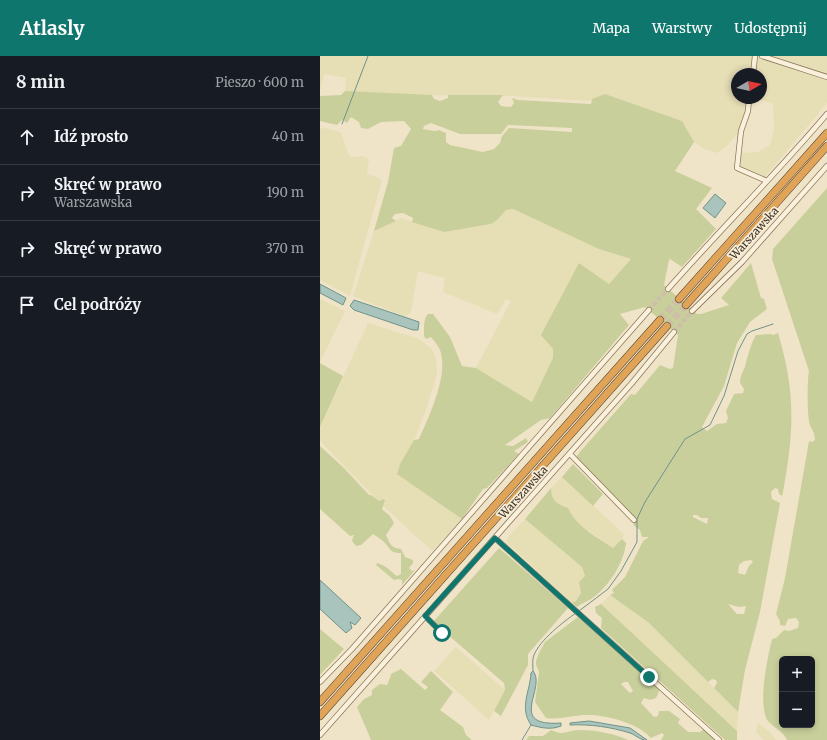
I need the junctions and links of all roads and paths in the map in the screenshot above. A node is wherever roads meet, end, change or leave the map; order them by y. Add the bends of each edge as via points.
1 (755, 56) edge
2 (762, 56) edge
3 (753, 68) edge
4 (827, 77) edge
5 (749, 104) edge
6 (827, 114) edge
7 (827, 133) edge
8 (827, 146) edge
9 (827, 166) edge
10 (767, 181) junction
11 (668, 289) tunnel mouth
12 (679, 299) tunnel mouth
13 (686, 305) tunnel mouth
14 (649, 310) tunnel mouth
15 (692, 311) tunnel mouth
16 (660, 320) tunnel mouth
17 (667, 326) tunnel mouth
18 (674, 332) tunnel mouth
19 (570, 454) junction
20 (634, 520) dead end
21 (495, 538) junction
22 (425, 616) junction
23 (442, 633) dead end
24 (320, 682) edge
25 (320, 702) edge
26 (320, 716) edge
27 (320, 735) edge
28 (719, 740) edge

1 - 3 street
2 - 4 street
5 - 10 street via 737,168
6 - 10 street
7 - 12 highway
8 - 13 highway
9 - 15 street, Warszawska via 742,262
10 - 11 street
14 - 24 street
16 - 25 highway
17 - 26 highway
18 - 19 street, Warszawska
19 - 20 street
19 - 21 street, Warszawska
21 - 22 street, Warszawska
21 - 28 street
22 - 23 street
22 - 27 street, Warszawska

